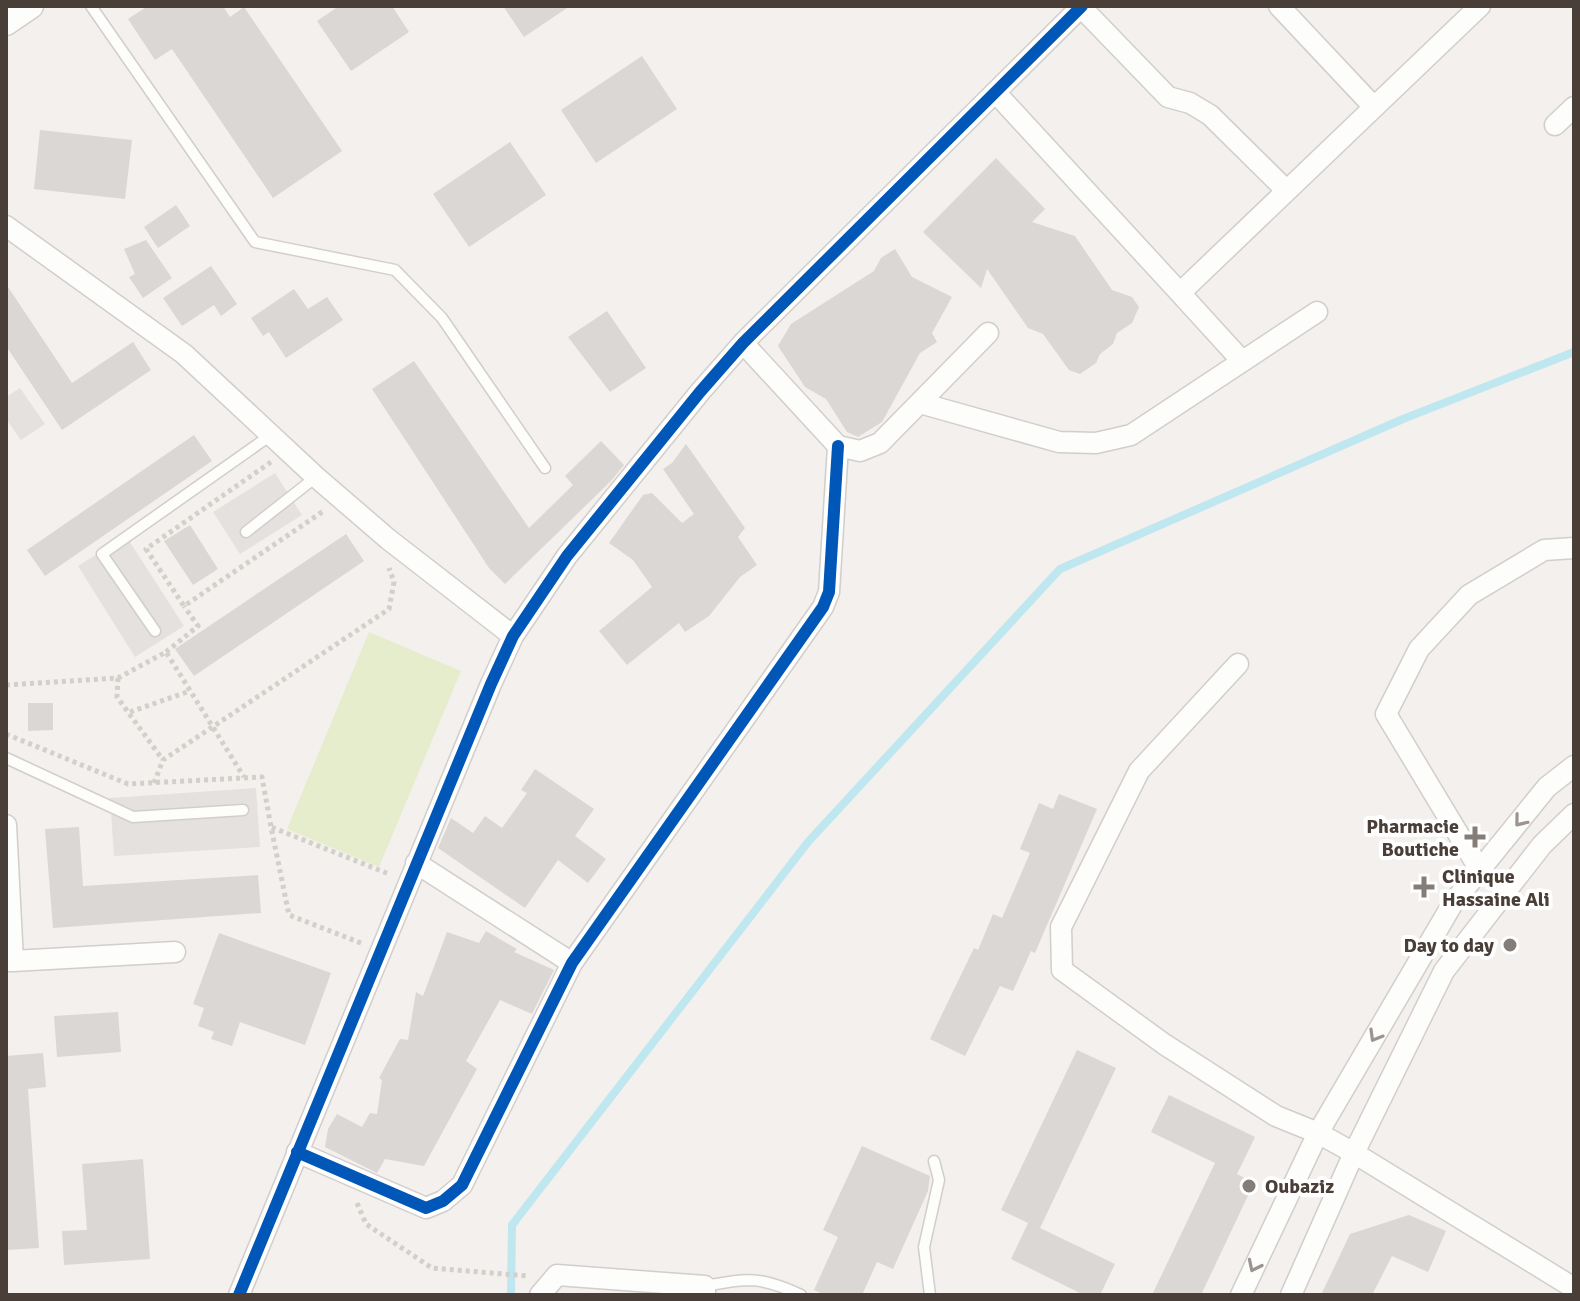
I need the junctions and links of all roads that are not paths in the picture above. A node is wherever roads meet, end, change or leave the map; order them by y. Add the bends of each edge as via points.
1 (31, 6) edge
2 (91, 6) edge
3 (1082, 6) edge
4 (1279, 6) edge
5 (1480, 6) edge
6 (6, 23) edge
7 (996, 93) junction
8 (1373, 106) junction
9 (1574, 107) edge
10 (1555, 125) dead end
11 (1286, 190) junction
12 (6, 226) edge
13 (1180, 293) junction
14 (1317, 312) dead end
15 (988, 333) dead end
16 (743, 343) junction
17 (1242, 361) junction
18 (920, 403) junction
19 (272, 434) junction
20 (838, 446) junction
21 (545, 468) dead end
22 (316, 477) junction
23 (246, 532) dead end
24 (1574, 548) edge
25 (155, 631) dead end
26 (513, 636) junction
27 (1238, 664) dead end
28 (6, 758) edge
29 (1574, 766) edge
30 (243, 810) dead end
31 (1574, 814) edge
32 (6, 825) edge
33 (7, 855) edge
34 (1480, 870) junction
35 (412, 872) junction
36 (175, 952) dead end
37 (10, 961) edge
38 (572, 963) junction
39 (1318, 1133) junction
40 (297, 1152) junction
41 (1354, 1153) junction
42 (934, 1161) dead end
43 (541, 1286) edge
44 (1574, 1288) edge
45 (705, 1291) edge
46 (239, 1295) edge
47 (801, 1295) edge
48 (930, 1295) edge
49 (1241, 1295) edge
50 (1291, 1295) edge

1 - 6 street
2 - 21 lane via 255,242 395,270 442,318
3 - 7 street
3 - 11 street via 1168,97 1210,115
4 - 8 street
5 - 8 street
7 - 13 street
7 - 16 street
8 - 11 street
9 - 10 street
11 - 13 street
12 - 19 street via 184,354
13 - 17 street
14 - 17 street
15 - 18 street
16 - 20 street
16 - 26 street via 567,556
17 - 18 street via 1131,435 1096,443 1059,442
18 - 20 street via 880,443 860,451
19 - 22 street
19 - 25 lane via 102,554
20 - 38 street via 829,592 823,607
22 - 23 lane
22 - 26 street
24 - 34 street via 1544,550 1469,595 1419,649 1386,714
26 - 35 street
27 - 39 street via 1139,771 1061,927 1062,970 1263,1108
28 - 30 lane via 133,817
29 -> 34 street via 1547,787
31 - 41 street via 1542,845 1444,971
32 - 33 street
33 - 37 street
34 -> 39 street via 1453,903
35 - 38 street
35 - 40 street
36 - 37 street
38 - 40 street via 462,1185 443,1201 426,1208
39 - 41 street
39 -> 49 street
40 - 46 street
41 - 44 street
41 - 50 street
42 - 48 lane via 939,1180 924,1247
43 - 45 street via 557,1275
45 - 47 lane via 748,1278

